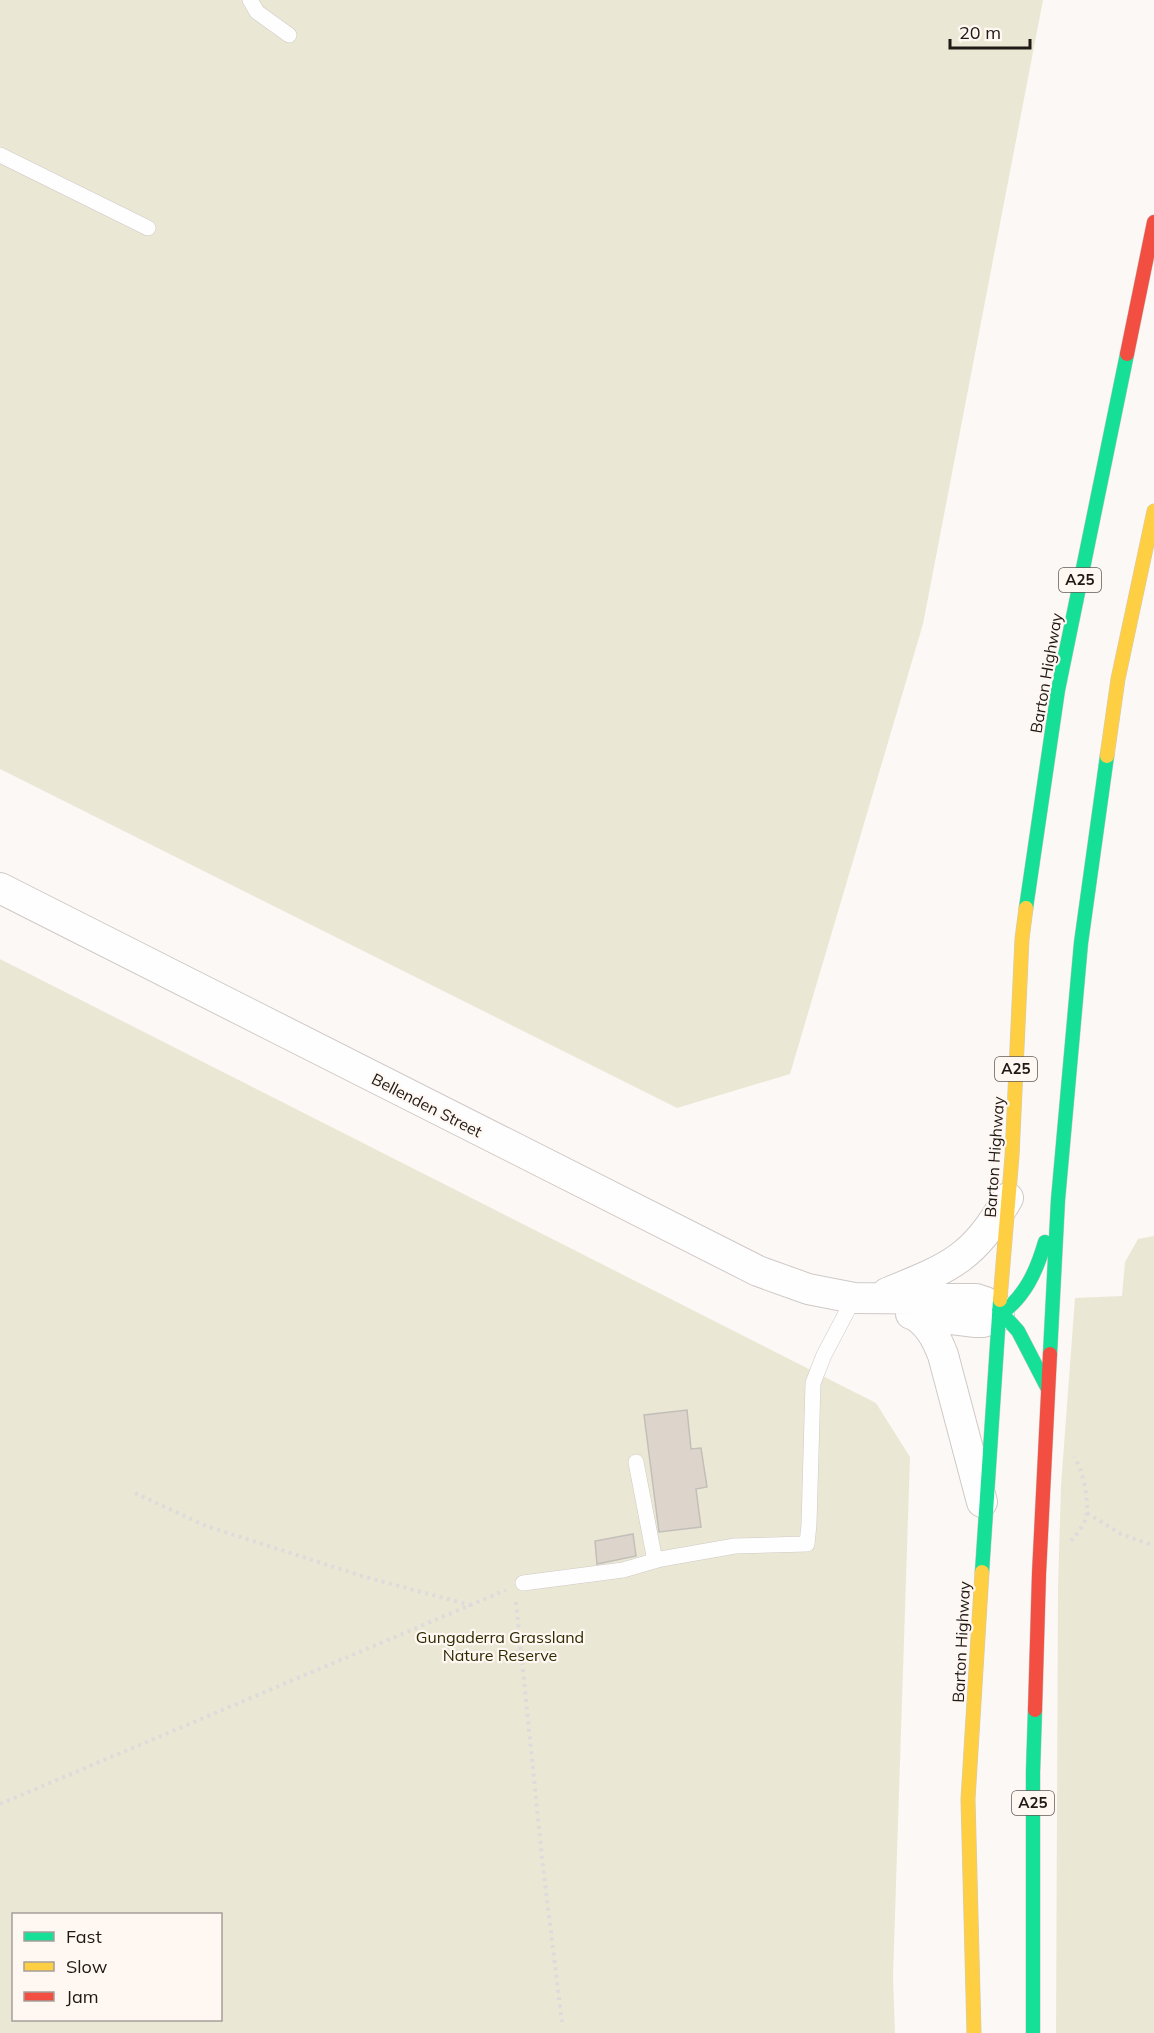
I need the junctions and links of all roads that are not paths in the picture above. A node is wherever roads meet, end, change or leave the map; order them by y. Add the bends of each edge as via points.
1 (250, 0) edge
2 (289, 35) dead end
3 (0, 155) edge
4 (1154, 222) edge
5 (148, 228) dead end
6 (1154, 511) edge
7 (0, 888) edge
8 (1008, 1198) junction
9 (1058, 1200) junction
10 (863, 1298) junction
11 (1001, 1313) junction
12 (913, 1314) junction
13 (1048, 1389) junction
14 (636, 1462) dead end
15 (985, 1513) junction
16 (655, 1561) junction
17 (519, 1584) road end
18 (974, 2033) edge
19 (1033, 2033) edge

1 - 2 lane via 257,12
3 - 5 lane
4 - 8 highway, Barton Highway / A25 via 1058,690 1022,939
6 - 9 highway, A25 via 1118,679 1081,943
7 - 10 street, Bellenden Street via 758,1272 808,1289
8 - 10 street via 987,1233 966,1255 937,1272
8 - 11 highway, Barton Highway / A25
9 - 11 highway via 1030,1283 1021,1298
9 - 13 highway, A25
10 - 11 street, Bellenden Street via 976,1299
10 - 12 street, Bellenden Street
10 - 16 lane via 824,1356 813,1383 807,1544 735,1546
11 - 12 street, Bellenden Street via 975,1323
11 - 13 highway via 1018,1331
11 - 15 highway, Barton Highway / A25
12 - 15 street via 927,1324 943,1355
13 - 19 highway, A25 via 1033,1772
14 - 16 lane
15 - 18 highway, Barton Highway / A25 via 968,1799
16 - 17 lane via 623,1570

